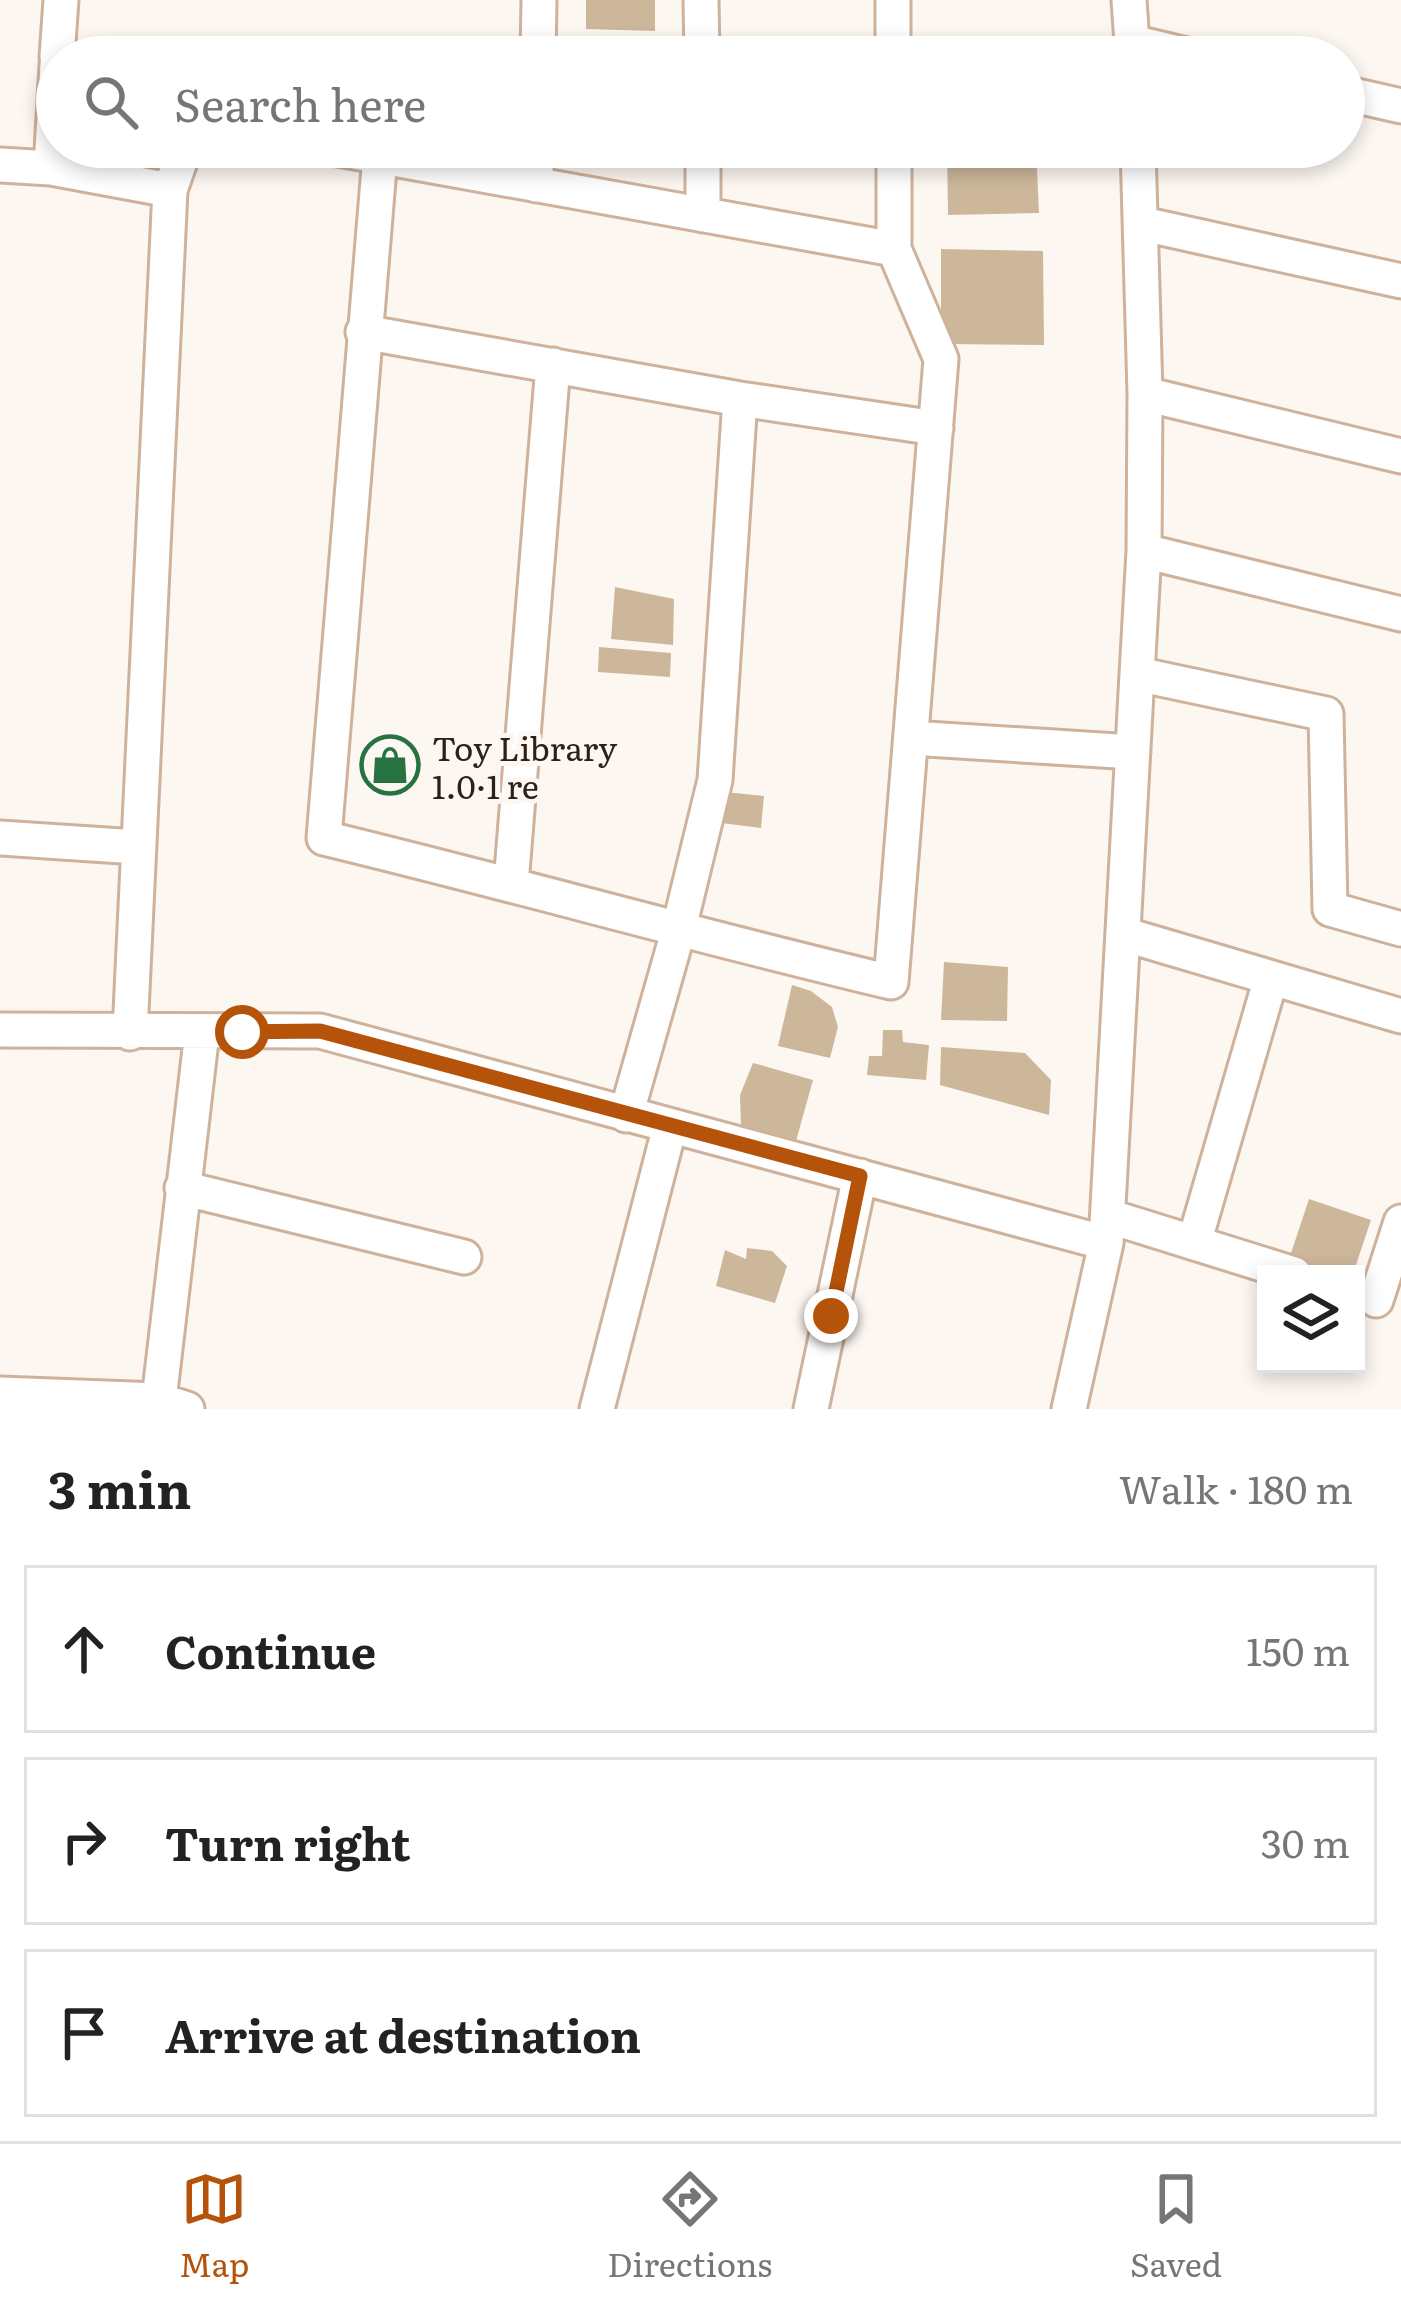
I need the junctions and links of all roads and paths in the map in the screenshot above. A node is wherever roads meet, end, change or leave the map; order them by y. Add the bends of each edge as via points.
1 (61, 0) edge
2 (539, 0) edge
3 (701, 0) edge
4 (893, 0) edge
5 (1129, 0) edge
6 (59, 36) edge
7 (538, 36) edge
8 (702, 36) edge
9 (893, 36) edge
10 (1131, 36) edge
11 (1365, 98) edge
12 (1401, 106) edge
13 (0, 165) edge
14 (36, 167) edge
15 (51, 168) edge
16 (178, 168) edge
17 (379, 168) edge
18 (441, 168) edge
19 (536, 168) edge
20 (703, 168) edge
21 (894, 168) edge
22 (1139, 168) edge
23 (536, 185) junction
24 (170, 190) junction
25 (703, 215) junction
26 (1143, 224) junction
27 (894, 249) junction
28 (1401, 281) edge
29 (363, 332) junction
30 (553, 365) junction
31 (1145, 394) junction
32 (740, 399) junction
33 (936, 428) junction
34 (1401, 455) edge
35 (1144, 550) junction
36 (1401, 614) edge
37 (1138, 674) junction
38 (911, 738) junction
39 (1133, 752) junction
40 (0, 838) edge
41 (136, 847) junction
42 (511, 884) junction
43 (1401, 929) edge
44 (678, 932) junction
45 (1123, 934) junction
46 (1270, 978) junction
47 (1401, 1016) edge
48 (0, 1030) edge
49 (202, 1032) junction
50 (130, 1033) junction
51 (626, 1114) junction
52 (670, 1126) junction
53 (860, 1176) junction
54 (182, 1188) junction
55 (1401, 1222) edge
56 (1107, 1229) junction
57 (1194, 1243) junction
58 (464, 1257) dead end
59 (1265, 1265) edge
60 (1378, 1300) edge
61 (0, 1394) edge
62 (122, 1404) edge
63 (173, 1404) edge
64 (597, 1409) edge
65 (811, 1409) edge
66 (1069, 1409) edge

1 - 6 street
2 - 7 street
3 - 8 street
4 - 9 street
5 - 10 street
11 - 12 street
13 - 14 street
15 - 24 street
16 - 24 street
17 - 29 street
18 - 23 street
19 - 23 street
20 - 25 street
21 - 27 street
22 - 26 street
23 - 25 street
24 - 41 street
25 - 27 street
26 - 28 street
26 - 31 street
27 - 33 street via 941,358
29 - 30 street
29 - 42 street via 324,838
30 - 32 street
30 - 42 street
31 - 34 street
31 - 35 street
32 - 33 street
32 - 44 street via 715,780
33 - 38 street
35 - 36 street
35 - 37 street
37 - 39 street
37 - 43 street via 1326,715 1330,909
38 - 39 street
38 - 44 street via 891,982
39 - 45 street
40 - 41 street
41 - 50 street
42 - 44 street
44 - 51 street
45 - 46 street
45 - 56 street
46 - 47 street
46 - 57 street
48 - 50 street
49 - 50 street
49 - 51 street via 320,1031
49 - 54 street
51 - 52 street
52 - 53 street
52 - 64 street
53 - 56 street
53 - 65 street
54 - 58 street
54 - 63 street
55 - 60 street
56 - 57 street
56 - 66 street
57 - 59 street
61 - 62 street
62 - 63 street

